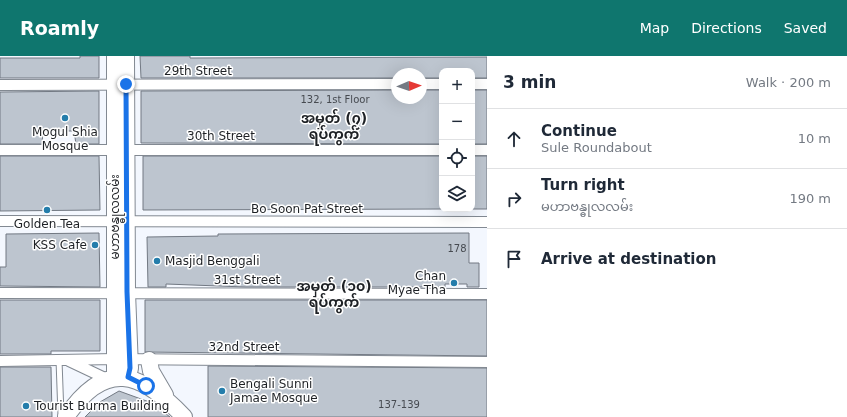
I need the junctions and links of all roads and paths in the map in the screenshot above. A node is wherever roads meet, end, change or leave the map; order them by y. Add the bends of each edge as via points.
1 (115, 56) edge
2 (126, 56) edge
3 (121, 84) junction
4 (391, 84) edge
5 (427, 84) edge
6 (439, 84) edge
7 (475, 84) edge
8 (487, 84) edge
9 (0, 85) edge
10 (121, 149) junction
11 (0, 150) edge
12 (439, 150) edge
13 (475, 150) edge
14 (487, 150) edge
15 (0, 221) edge
16 (121, 221) junction
17 (487, 222) edge
18 (121, 292) junction
19 (0, 293) edge
20 (487, 294) edge
21 (122, 359) junction
22 (0, 360) edge
23 (63, 360) junction
24 (149, 360) junction
25 (487, 362) edge
26 (117, 378) junction
27 (180, 413) edge
28 (61, 417) edge
29 (66, 417) edge

1 - 3 main road, မဟာဗန္ဓုလလမ်း
2 - 3 main road, မဟာဗန္ဓုလလမ်း
3 - 4 street, 29th Street
3 - 9 street, 29th Street
3 - 10 main road, မဟာဗန္ဓုလလမ်း
5 - 6 street
7 - 8 street
10 - 11 street, 30th Street
10 - 12 street, 30th Street
10 - 16 main road, မဟာဗန္ဓုလလမ်း
13 - 14 street
15 - 16 street, Bo Soon Pat Street
16 - 17 street, Bo Soon Pat Street
16 - 18 main road, မဟာဗန္ဓုလလမ်း
18 - 19 street, 31st Street
18 - 20 street, 31st Street
18 - 21 main road, မဟာဗန္ဓုလလမ်း
21 - 23 street, 32nd Street
21 - 24 street, 32nd Street
21 - 26 main road, မဟာဗန္ဓုလလမ်း
22 - 23 street, 32nd Street
23 - 26 street
23 - 28 lane
24 - 25 street, 32nd Street
24 - 27 main road via 153,376
26 - 27 main road via 155,390
26 - 29 main road via 86,393

